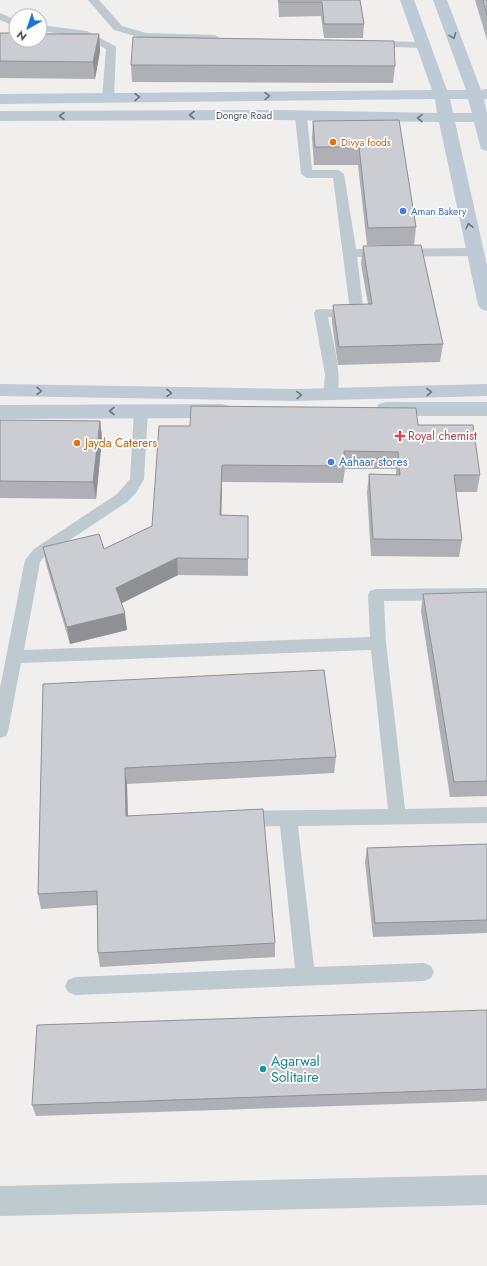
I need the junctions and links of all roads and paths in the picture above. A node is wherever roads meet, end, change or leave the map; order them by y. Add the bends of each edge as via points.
1 (93, 0) edge
2 (407, 0) edge
3 (440, 0) edge
4 (48, 29) edge
5 (224, 39) edge
6 (359, 43) edge
7 (422, 45) junction
8 (441, 94) junction
9 (481, 94) edge
10 (108, 98) junction
11 (0, 99) edge
12 (0, 116) edge
13 (301, 116) junction
14 (446, 118) junction
15 (484, 118) edge
16 (487, 146) edge
17 (475, 252) junction
18 (350, 253) junction
19 (487, 305) edge
20 (0, 390) edge
21 (487, 390) edge
22 (330, 395) junction
23 (487, 409) edge
24 (141, 411) junction
25 (0, 412) edge
26 (487, 594) edge
27 (378, 643) junction
28 (14, 657) junction
29 (0, 731) edge
30 (487, 814) edge
31 (397, 815) junction
32 (288, 817) junction
33 (224, 820) edge
34 (424, 972) dead end
35 (306, 977) junction
36 (75, 986) dead end
37 (487, 1190) edge
38 (0, 1201) edge

1 - 5 lane via 118,28 144,36
2 - 7 street
3 -> 9 street
4 - 10 lane via 83,32 110,48
6 - 7 lane
7 - 8 street
8 - 9 street, Dongre Road
10 -> 8 street, Dongre Road
8 - 14 street
9 - 15 street
10 - 11 street, Dongre Road
13 -> 12 street, Dongre Road
14 -> 13 street, Dongre Road
13 - 18 lane via 306,174 338,174
14 - 15 street, Dongre Road
17 -> 14 street
15 - 16 street
17 - 18 lane
17 - 19 street
18 - 22 lane via 357,314 321,313 332,374
20 -> 22 street
22 -> 21 street
23 - 24 street
24 -> 25 street
24 - 28 lane via 137,479 131,490 122,498 38,553 33,560
26 - 27 lane via 376,595
27 - 28 lane
27 - 31 lane
28 - 29 lane
30 - 31 lane
31 - 32 lane
32 - 33 lane
32 - 35 lane
34 - 35 lane
35 - 36 lane
37 - 38 street

